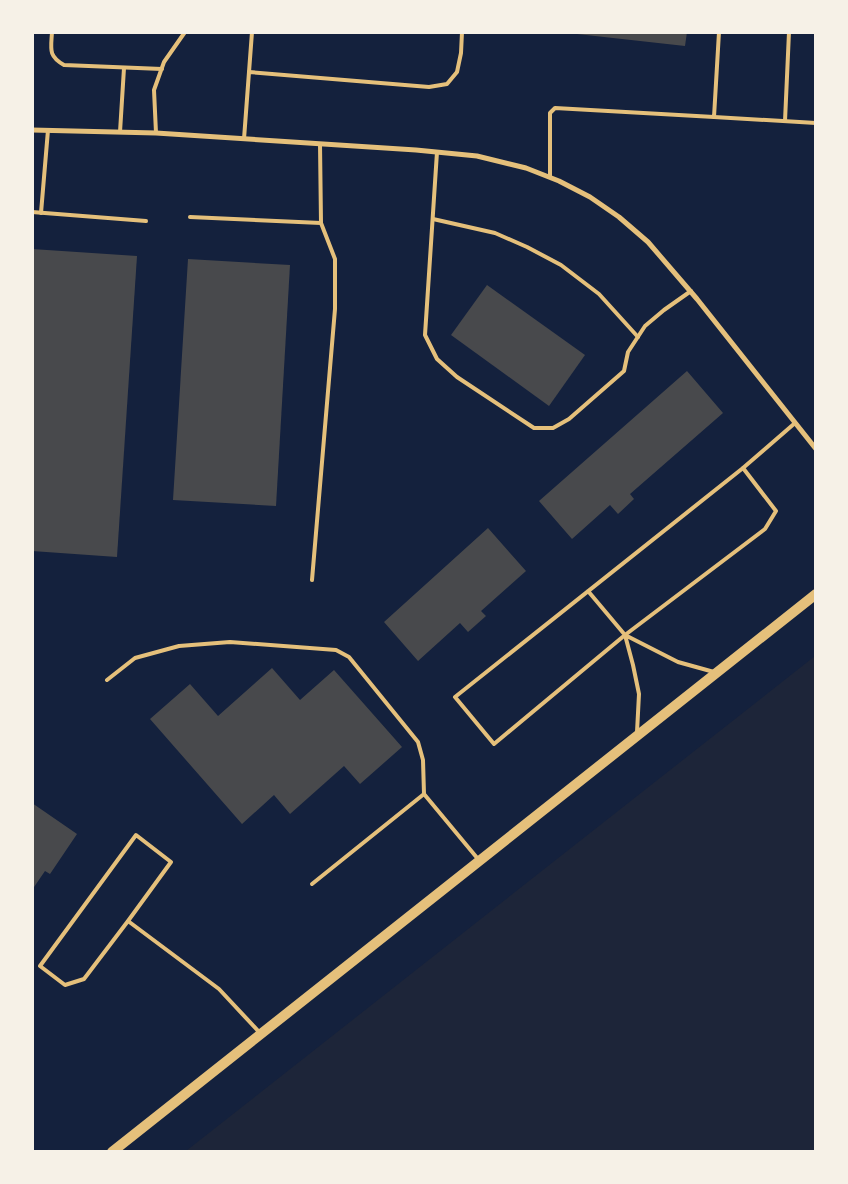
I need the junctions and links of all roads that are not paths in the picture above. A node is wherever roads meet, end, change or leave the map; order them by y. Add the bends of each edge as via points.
1 (52, 32) edge
2 (252, 32) edge
3 (462, 32) edge
4 (718, 32) edge
5 (789, 32) edge
6 (185, 33) edge
7 (124, 68) junction
8 (162, 69) junction
9 (249, 72) junction
10 (714, 117) junction
11 (785, 121) junction
12 (816, 122) edge
13 (32, 130) edge
14 (48, 130) junction
15 (120, 132) junction
16 (156, 134) junction
17 (244, 139) junction
18 (320, 144) junction
19 (437, 152) junction
20 (550, 177) junction
21 (32, 212) edge
22 (41, 213) junction
23 (190, 216) dead end
24 (433, 218) junction
25 (146, 221) dead end
26 (322, 223) junction
27 (691, 291) junction
28 (638, 337) junction
29 (795, 423) junction
30 (816, 449) edge
31 (743, 468) junction
32 (312, 580) dead end
33 (588, 591) junction
34 (816, 594) edge
35 (625, 635) junction
36 (716, 673) junction
37 (107, 680) dead end
38 (637, 736) junction
39 (424, 794) junction
40 (480, 861) junction
41 (312, 884) dead end
42 (128, 921) junction
43 (261, 1034) junction
44 (112, 1152) edge

1 - 7 lane via 51,51 55,60 64,65
2 - 9 lane
3 - 9 lane via 457,72 447,84 429,87
4 - 10 lane
5 - 11 lane
6 - 8 lane
7 - 8 lane
7 - 15 lane
8 - 16 lane via 154,90
9 - 17 lane
10 - 11 lane
10 - 20 lane via 554,108 550,112
11 - 12 lane
13 - 14 street
14 - 15 street
14 - 22 lane
15 - 16 street
16 - 17 street
17 - 18 street
18 - 19 street
18 - 26 lane
19 - 20 street via 477,156
19 - 24 lane
20 - 27 street via 590,197 619,217 648,242
21 - 22 lane
22 - 25 lane
23 - 26 lane
24 - 28 lane via 495,233 561,265 599,294
24 - 28 lane via 425,335 437,359 457,377 534,428 553,428 569,419 624,371 628,352
26 - 32 lane via 334,259 335,309
27 - 28 lane via 645,326
27 - 29 street
29 - 30 street
29 - 31 lane
31 - 33 lane
31 - 35 lane via 776,511 765,529
33 - 35 lane
33 - 35 lane via 454,697 494,744
34 - 36 main road
35 - 36 lane via 678,662
35 - 38 lane via 639,694
36 - 38 main road
37 - 39 lane via 135,658 179,646 230,642 336,650 349,657 418,742 424,760
38 - 40 main road
39 - 40 lane
39 - 41 lane
40 - 43 main road
42 - 42 lane via 171,862 136,834 40,966 65,985 84,979
42 - 43 lane via 219,989
43 - 44 main road

